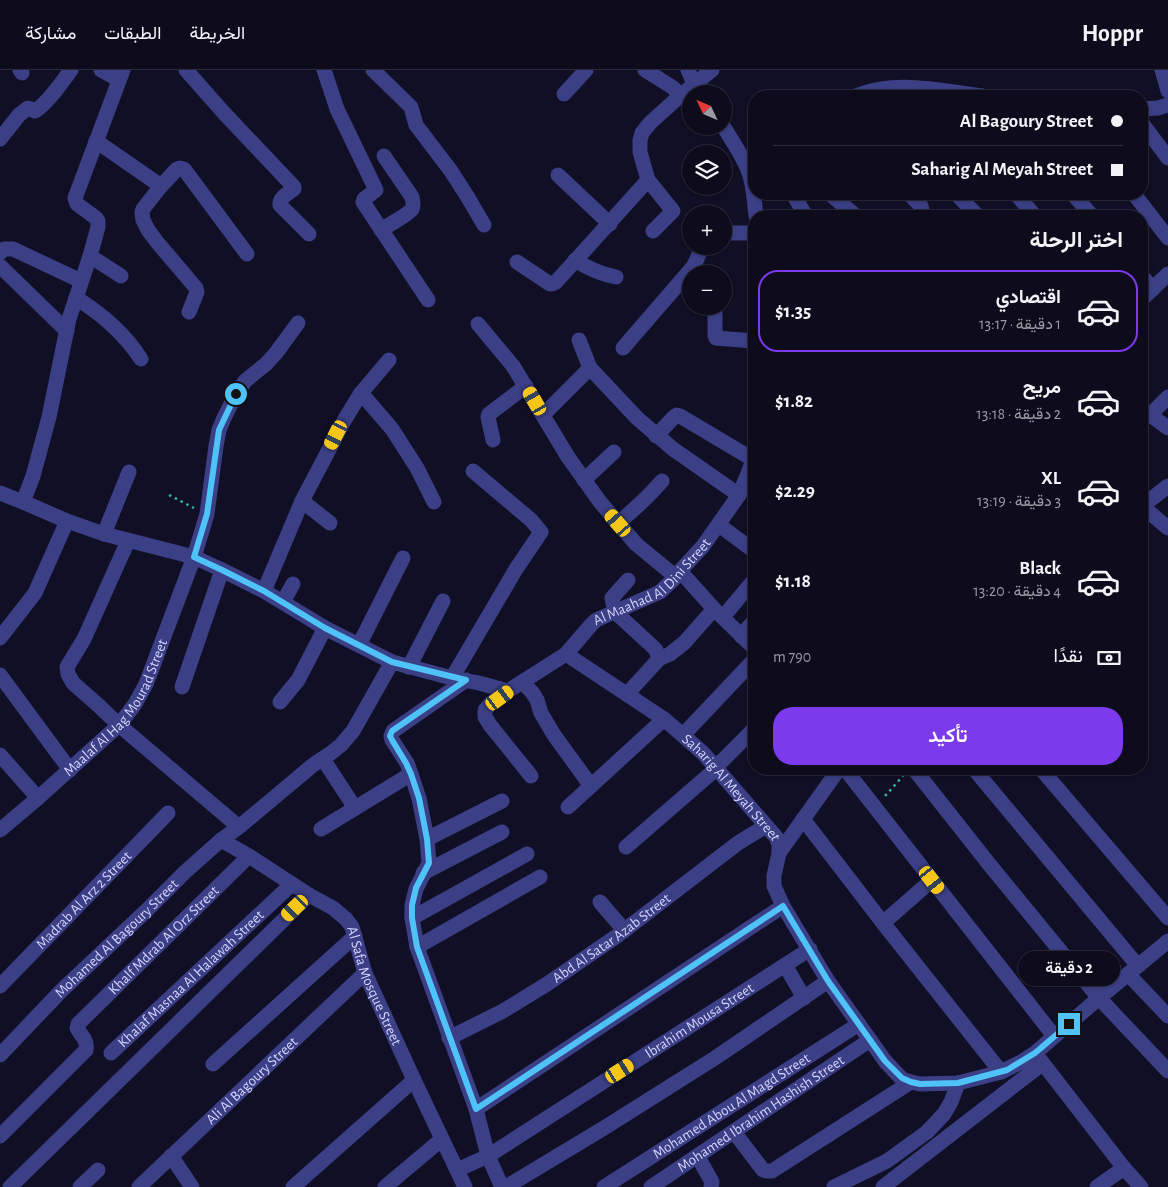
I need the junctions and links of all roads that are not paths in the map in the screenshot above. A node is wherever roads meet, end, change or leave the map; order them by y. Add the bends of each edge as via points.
1 (71, 70) edge
2 (101, 70) edge
3 (186, 70) edge
4 (324, 70) edge
5 (373, 70) edge
6 (586, 70) edge
7 (644, 70) edge
8 (712, 70) edge
9 (1162, 70) edge
10 (121, 75) edge
11 (694, 82) edge
12 (888, 90) edge
13 (920, 90) edge
14 (1168, 91) edge
15 (564, 94) dead end
16 (681, 95) junction
17 (1168, 104) edge
18 (1148, 109) edge
19 (1148, 131) edge
20 (729, 135) edge
21 (0, 138) edge
22 (96, 141) junction
23 (384, 156) dead end
24 (1168, 158) edge
25 (748, 165) edge
26 (558, 175) dead end
27 (648, 180) junction
28 (160, 186) junction
29 (837, 200) edge
30 (915, 200) edge
31 (962, 200) edge
32 (1021, 200) edge
33 (1078, 200) edge
34 (1139, 200) edge
35 (849, 210) edge
36 (922, 210) edge
37 (972, 210) edge
38 (1030, 210) edge
39 (1087, 210) edge
40 (1146, 210) edge
41 (1148, 212) edge
42 (610, 224) junction
43 (484, 225) dead end
44 (381, 230) junction
45 (653, 232) dead end
46 (732, 233) edge
47 (748, 233) edge
48 (309, 234) dead end
49 (1168, 238) edge
50 (0, 253) edge
51 (247, 254) dead end
52 (699, 255) edge
53 (90, 256) junction
54 (576, 260) junction
55 (517, 262) dead end
56 (0, 266) edge
57 (1168, 274) edge
58 (121, 276) dead end
59 (616, 277) dead end
60 (81, 281) junction
61 (1148, 283) edge
62 (1153, 289) junction
63 (1148, 294) edge
64 (76, 298) junction
65 (428, 300) dead end
66 (189, 312) dead end
67 (715, 315) edge
68 (298, 324) dead end
69 (478, 324) dead end
70 (67, 331) junction
71 (579, 340) dead end
72 (748, 341) edge
73 (623, 348) dead end
74 (141, 359) dead end
75 (389, 360) dead end
76 (590, 368) junction
77 (526, 386) junction
78 (361, 393) junction
79 (1168, 397) edge
80 (1148, 409) edge
81 (1148, 413) edge
82 (544, 416) junction
83 (1168, 428) edge
84 (656, 436) junction
85 (493, 440) dead end
86 (614, 452) dead end
87 (748, 456) edge
88 (473, 471) dead end
89 (129, 472) dead end
90 (748, 474) edge
91 (584, 480) junction
92 (662, 481) dead end
93 (1168, 486) edge
94 (0, 493) edge
95 (740, 495) junction
96 (302, 501) junction
97 (1148, 501) edge
98 (23, 502) junction
99 (434, 502) dead end
100 (1148, 511) edge
101 (67, 521) junction
102 (330, 523) dead end
103 (618, 523) junction
104 (719, 525) junction
105 (1168, 528) edge
106 (104, 534) junction
107 (128, 541) junction
108 (748, 547) edge
109 (194, 557) junction
110 (403, 558) dead end
111 (222, 570) junction
112 (678, 574) junction
113 (628, 580) dead end
114 (293, 584) dead end
115 (748, 586) edge
116 (264, 591) junction
117 (443, 601) dead end
118 (284, 602) junction
119 (615, 612) junction
120 (719, 613) junction
121 (325, 628) junction
122 (748, 628) edge
123 (741, 636) junction
124 (0, 638) edge
125 (748, 642) edge
126 (359, 645) junction
127 (566, 654) junction
128 (659, 659) junction
129 (392, 662) junction
130 (748, 666) edge
131 (409, 667) junction
132 (0, 675) edge
133 (459, 679) junction
134 (522, 682) junction
135 (182, 687) dead end
136 (508, 691) junction
137 (627, 694) junction
138 (280, 702) dead end
139 (664, 719) junction
140 (118, 725) junction
141 (683, 735) junction
142 (748, 735) edge
143 (0, 754) edge
144 (323, 759) junction
145 (717, 768) junction
146 (70, 770) junction
147 (411, 774) junction
148 (835, 775) edge
149 (850, 775) edge
150 (913, 775) edge
151 (979, 775) edge
152 (1046, 775) edge
153 (531, 776) dead end
154 (591, 786) junction
155 (38, 798) junction
156 (502, 801) dead end
157 (568, 807) dead end
158 (356, 808) junction
159 (168, 813) dead end
160 (803, 820) junction
161 (766, 826) junction
162 (238, 827) junction
163 (0, 830) edge
164 (321, 830) dead end
165 (502, 832) dead end
166 (427, 839) junction
167 (221, 840) junction
168 (626, 847) dead end
169 (779, 853) junction
170 (527, 854) dead end
171 (249, 856) junction
172 (423, 873) junction
173 (540, 877) dead end
174 (932, 880) junction
175 (292, 884) junction
176 (309, 894) junction
177 (600, 902) dead end
178 (783, 906) junction
179 (412, 918) junction
180 (1168, 918) edge
181 (883, 923) junction
182 (624, 930) junction
183 (355, 936) junction
184 (1168, 941) edge
185 (417, 947) junction
186 (810, 949) junction
187 (784, 965) junction
188 (1133, 970) junction
189 (365, 973) junction
190 (828, 981) junction
191 (0, 986) edge
192 (804, 998) junction
193 (1098, 998) junction
194 (1168, 1016) edge
195 (859, 1024) junction
196 (1054, 1036) junction
197 (450, 1038) junction
198 (870, 1040) junction
199 (112, 1054) dead end
200 (0, 1055) edge
201 (1038, 1058) junction
202 (213, 1064) dead end
203 (1168, 1071) edge
204 (1001, 1072) junction
205 (414, 1080) junction
206 (911, 1082) junction
207 (958, 1083) junction
208 (476, 1109) junction
209 (734, 1132) junction
210 (0, 1136) edge
211 (442, 1139) junction
212 (171, 1156) junction
213 (488, 1156) junction
214 (698, 1157) junction
215 (1124, 1168) junction
216 (98, 1170) dead end
217 (457, 1170) junction
218 (10, 1187) edge
219 (80, 1187) edge
220 (139, 1187) edge
221 (192, 1187) edge
222 (292, 1187) edge
223 (385, 1187) edge
224 (465, 1187) edge
225 (502, 1187) edge
226 (506, 1187) edge
227 (604, 1187) edge
228 (651, 1187) edge
229 (711, 1187) edge
230 (834, 1187) edge
231 (883, 1187) edge
232 (1096, 1187) edge
233 (1140, 1187) edge

1 - 21 street via 38,109 28,108 22,112
2 - 10 street
3 - 48 street via 294,186 280,205
4 - 44 street via 337,109 376,190 362,202
5 - 43 street via 411,107 416,126 451,172
6 - 15 street
7 - 16 street
8 - 11 street
9 - 14 street
10 - 22 street
11 - 16 street
12 - 13 street via 902,86
16 - 27 street via 642,133 640,152
17 - 18 street
19 - 24 street
20 - 25 street
22 - 28 street
22 - 53 street via 75,198 77,204 98,221
23 - 44 street via 414,203 408,212
26 - 42 street
27 - 42 street
27 - 45 street via 673,211
28 - 51 street via 177,169 184,170
28 - 66 street via 143,208 143,220 196,288
29 - 35 street
30 - 36 street
31 - 37 street
32 - 38 street
33 - 39 street
34 - 40 street
41 - 49 street
42 - 54 street
44 - 65 street
46 - 47 street
50 - 60 street via 13,249
52 - 73 street via 693,267
53 - 58 street
53 - 60 street
54 - 55 street via 552,284
54 - 59 street via 588,269
56 - 70 street
57 - 62 street
60 - 64 street
61 - 62 street
62 - 63 street
64 - 70 street
64 - 74 street via 106,319 126,338
67 - 72 street via 715,337
68 - 109 street, Maalaf Al Hag Mourad Street via 266,364 245,381 224,418 216,446 207,514
69 - 77 street
70 - 98 street via 49,416
71 - 76 street
75 - 78 street
76 - 82 street
76 - 84 street
77 - 82 street
77 - 85 street via 489,414
78 - 96 street
78 - 99 street via 392,429
79 - 80 street
81 - 83 street
82 - 91 street
84 - 87 street via 677,415
84 - 95 street
86 - 91 street
88 - 133 street via 530,520 541,534 516,569
89 - 106 street
90 - 95 street, Al Maahad Al Dini Street
91 - 103 street
92 - 103 street
93 - 97 street
94 - 98 street
95 - 104 street, Al Maahad Al Dini Street
96 - 102 street
96 - 116 street
98 - 101 street
100 - 105 street
101 - 106 street
101 - 124 street via 35,593
103 - 112 street via 636,544
104 - 108 street
104 - 112 street, Al Maahad Al Dini Street
106 - 107 street
107 - 109 street
107 - 140 street via 84,639 67,667 73,683
109 - 111 street
109 - 140 street, Maalaf Al Hag Mourad Street via 146,684
110 - 126 street
111 - 116 street
111 - 135 street
112 - 119 street, Al Maahad Al Dini Street via 660,592
112 - 120 street
113 - 119 street via 612,598
114 - 118 street
115 - 120 street
116 - 118 street
117 - 131 street
118 - 121 street
119 - 127 street, Al Maahad Al Dini Street via 596,620
119 - 128 street via 651,644
120 - 123 street
120 - 128 street via 670,654
121 - 126 street
121 - 138 street via 298,680
122 - 123 street
123 - 125 street
126 - 129 street
127 - 134 street, Al Maahad Al Dini Street
127 - 137 street, Saharig Al Meyah Street
128 - 137 street
129 - 131 street
129 - 144 street, Mohamed Al Bagoury Street via 353,731
130 - 141 street
131 - 133 street
132 - 146 street
133 - 136 street
133 - 147 street via 392,731 390,736
134 - 136 street, Al Maahad Al Dini Street
134 - 154 street via 532,692 554,735
136 - 153 street, Al Maahad Al Dini Street via 485,710 485,716
137 - 139 street, Saharig Al Meyah Street
139 - 141 street, Saharig Al Meyah Street
139 - 154 street
140 - 146 street, Maalaf Al Hag Mourad Street
140 - 162 street
141 - 145 street, Saharig Al Meyah Street
142 - 145 street
143 - 155 street
144 - 158 street
144 - 162 street, Mohamed Al Bagoury Street
145 - 161 street, Saharig Al Meyah Street
145 - 168 street
146 - 155 street, Maalaf Al Hag Mourad Street
147 - 158 street
147 - 166 street
148 - 160 street
149 - 174 street
150 - 193 street
151 - 188 street
152 - 180 street
154 - 157 street
155 - 163 street, Maalaf Al Hag Mourad Street
156 - 166 street
158 - 164 street
159 - 191 street, Madrab Al Arz 2 Street
160 - 169 street
160 - 181 street
161 - 169 street, Saharig Al Meyah Street via 779,844
161 - 182 street, Abd Al Satar Azab Street via 738,843
162 - 167 street, Mohamed Al Bagoury Street
165 - 172 street
166 - 172 street via 429,863
167 - 171 street, Al Safa Mosque Street
167 - 200 street, Mohamed Al Bagoury Street via 62,990
169 - 178 street, Saharig Al Meyah Street via 774,886
170 - 179 street
171 - 175 street, Al Safa Mosque Street
171 - 210 street, Khalf Mdrab Al Orz Street via 78,1024 77,1028 86,1040 86,1050
172 - 179 street via 416,888
173 - 185 street
174 - 181 street
174 - 196 street
175 - 176 street, Al Safa Mosque Street
175 - 199 street, Khalaf Masnaa Al Halawah Street
176 - 183 street, Al Safa Mosque Street via 340,914 352,927
176 - 218 street
177 - 182 street
178 - 186 street, Saharig Al Meyah Street
178 - 208 street
179 - 185 street
181 - 204 street
182 - 197 street, Abd Al Satar Azab Street via 547,984
183 - 189 street, Al Safa Mosque Street
183 - 202 street
184 - 188 street
185 - 197 street
186 - 187 street, Ibrahim Mousa Street
186 - 190 street, Saharig Al Meyah Street
187 - 192 street
187 - 213 street, Ibrahim Mousa Street
188 - 193 street
188 - 194 street
189 - 205 street, Al Safa Mosque Street
189 - 212 street, Ali Al Bagoury Street
190 - 192 street
190 - 195 street, Saharig Al Meyah Street
192 - 226 street via 691,1073
193 - 196 street
193 - 203 street
195 - 198 street, Saharig Al Meyah Street
195 - 227 street, Mohamed Abou Al Magd Street
196 - 201 street
197 - 208 street
198 - 206 street, Saharig Al Meyah Street via 895,1072
198 - 209 street, Mohamed Ibrahim Hashish Street
201 - 204 street
201 - 215 street
201 - 231 street
204 - 207 street
205 - 211 street, Al Safa Mosque Street
205 - 222 street
206 - 207 street
206 - 209 street via 772,1171 763,1170
207 - 230 street via 952,1102 927,1132 887,1161
208 - 213 street
209 - 214 street, Mohamed Ibrahim Hashish Street
211 - 217 street, Al Safa Mosque Street
211 - 223 street
212 - 220 street, Ali Al Bagoury Street
212 - 221 street
213 - 217 street, Ibrahim Mousa Street
213 - 225 street
214 - 228 street, Mohamed Ibrahim Hashish Street
214 - 229 street via 712,1182
215 - 232 street
215 - 233 street
216 - 219 street
217 - 224 street, Al Safa Mosque Street

